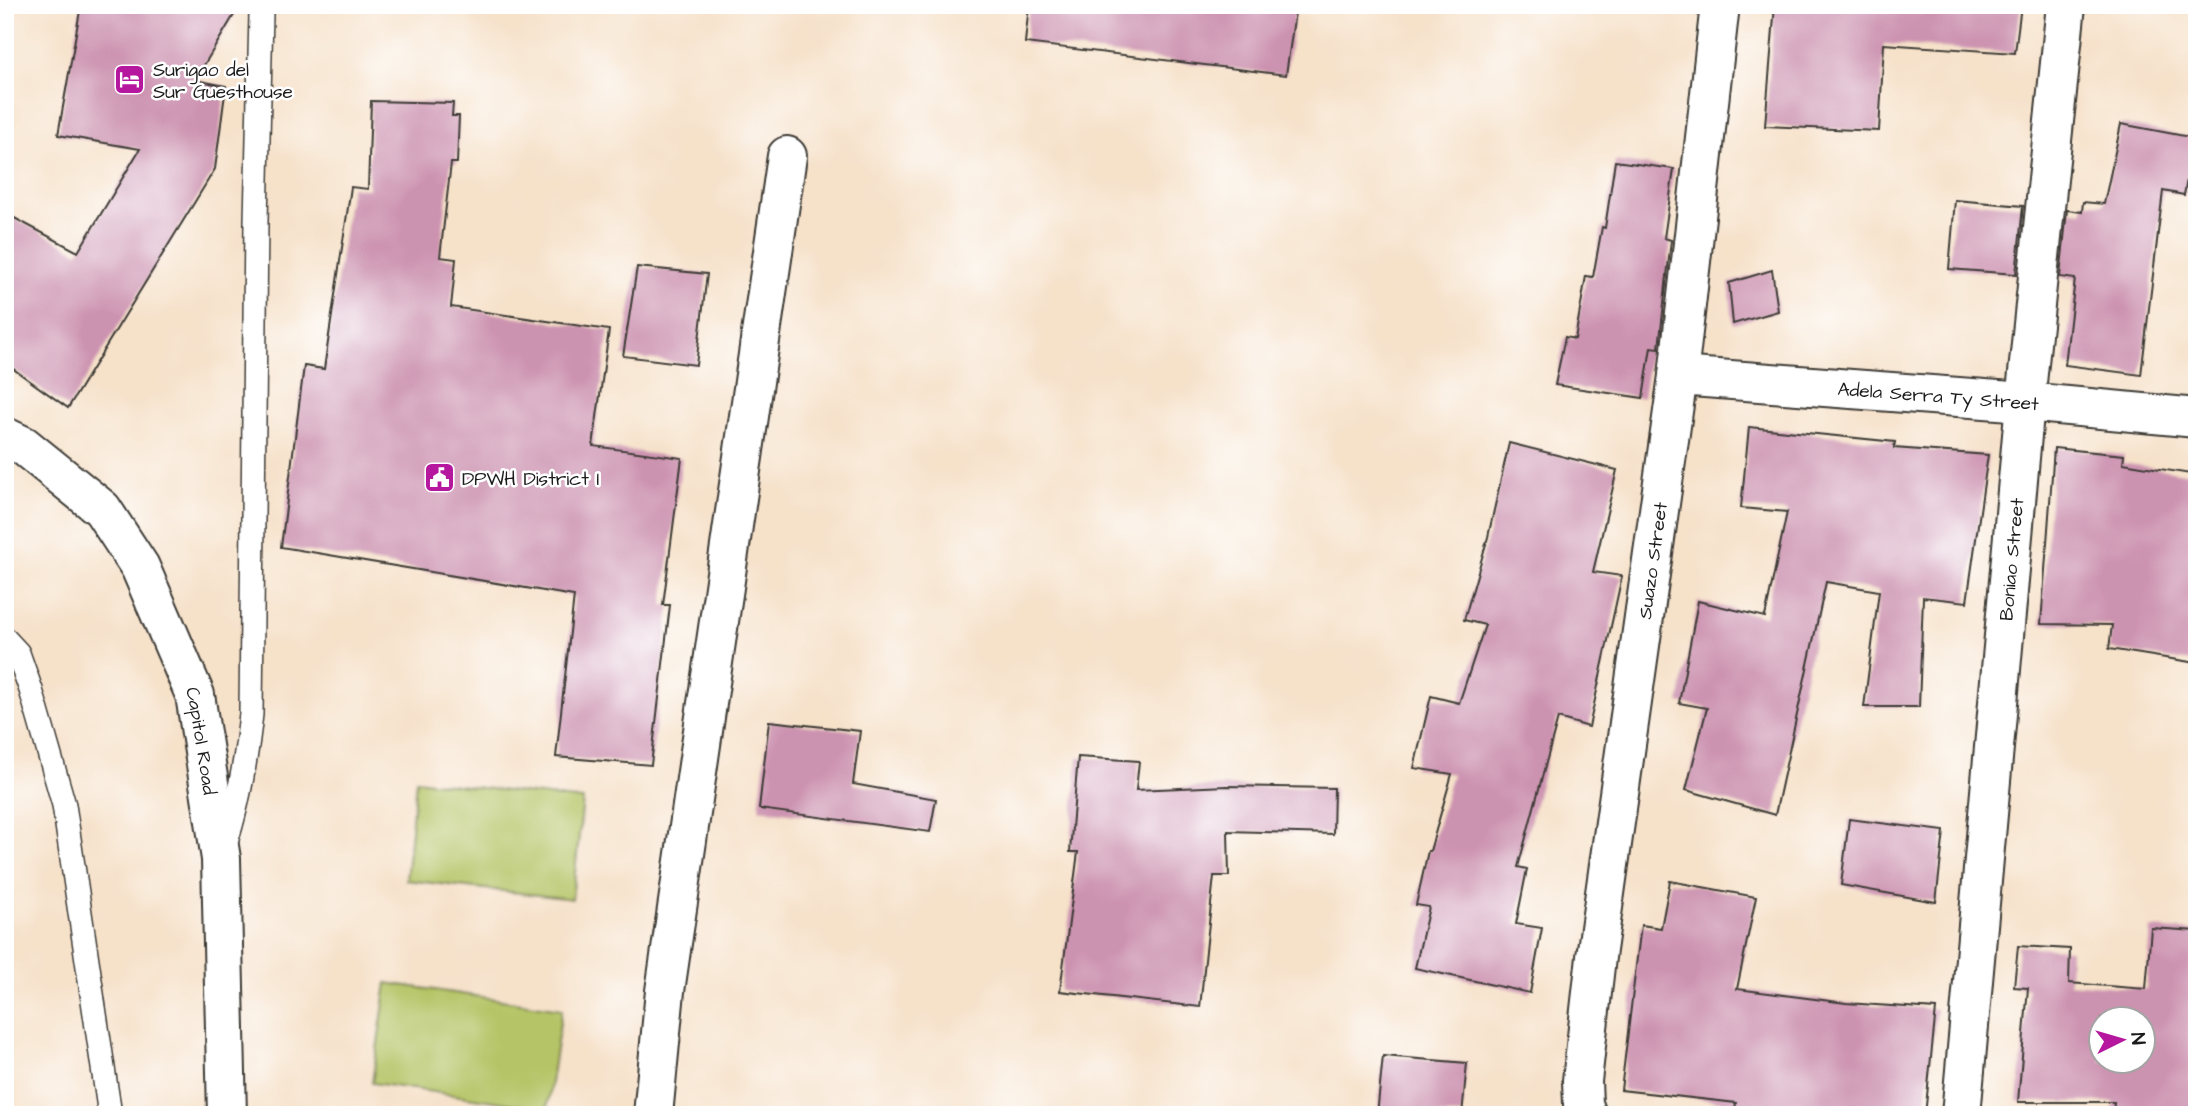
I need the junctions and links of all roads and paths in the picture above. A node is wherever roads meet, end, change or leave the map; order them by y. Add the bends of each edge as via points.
1 (1720, 5) edge
2 (2066, 5) edge
3 (261, 14) dead end
4 (787, 156) dead end
5 (1678, 376) junction
6 (2025, 402) junction
7 (2197, 418) edge
8 (5, 437) edge
9 (5, 639) edge
10 (221, 859) junction
11 (110, 1115) edge
12 (227, 1115) edge
13 (653, 1115) edge
14 (1587, 1115) edge
15 (1961, 1115) edge

1 - 5 street, Suazo Street
2 - 6 street, Boniao Street
3 - 10 lane via 251,714 245,773
4 - 13 street via 666,991
5 - 6 street, Adela Serra Ty Street
5 - 14 street, Suazo Street via 1596,957 1582,1081
6 - 7 street, Adela Serra Ty Street
6 - 15 street, Boniao Street
8 - 10 street, Capitol Road via 23,446 102,509 140,566 195,695
9 - 11 lane via 18,653 64,805
10 - 12 street, Capitol Road

